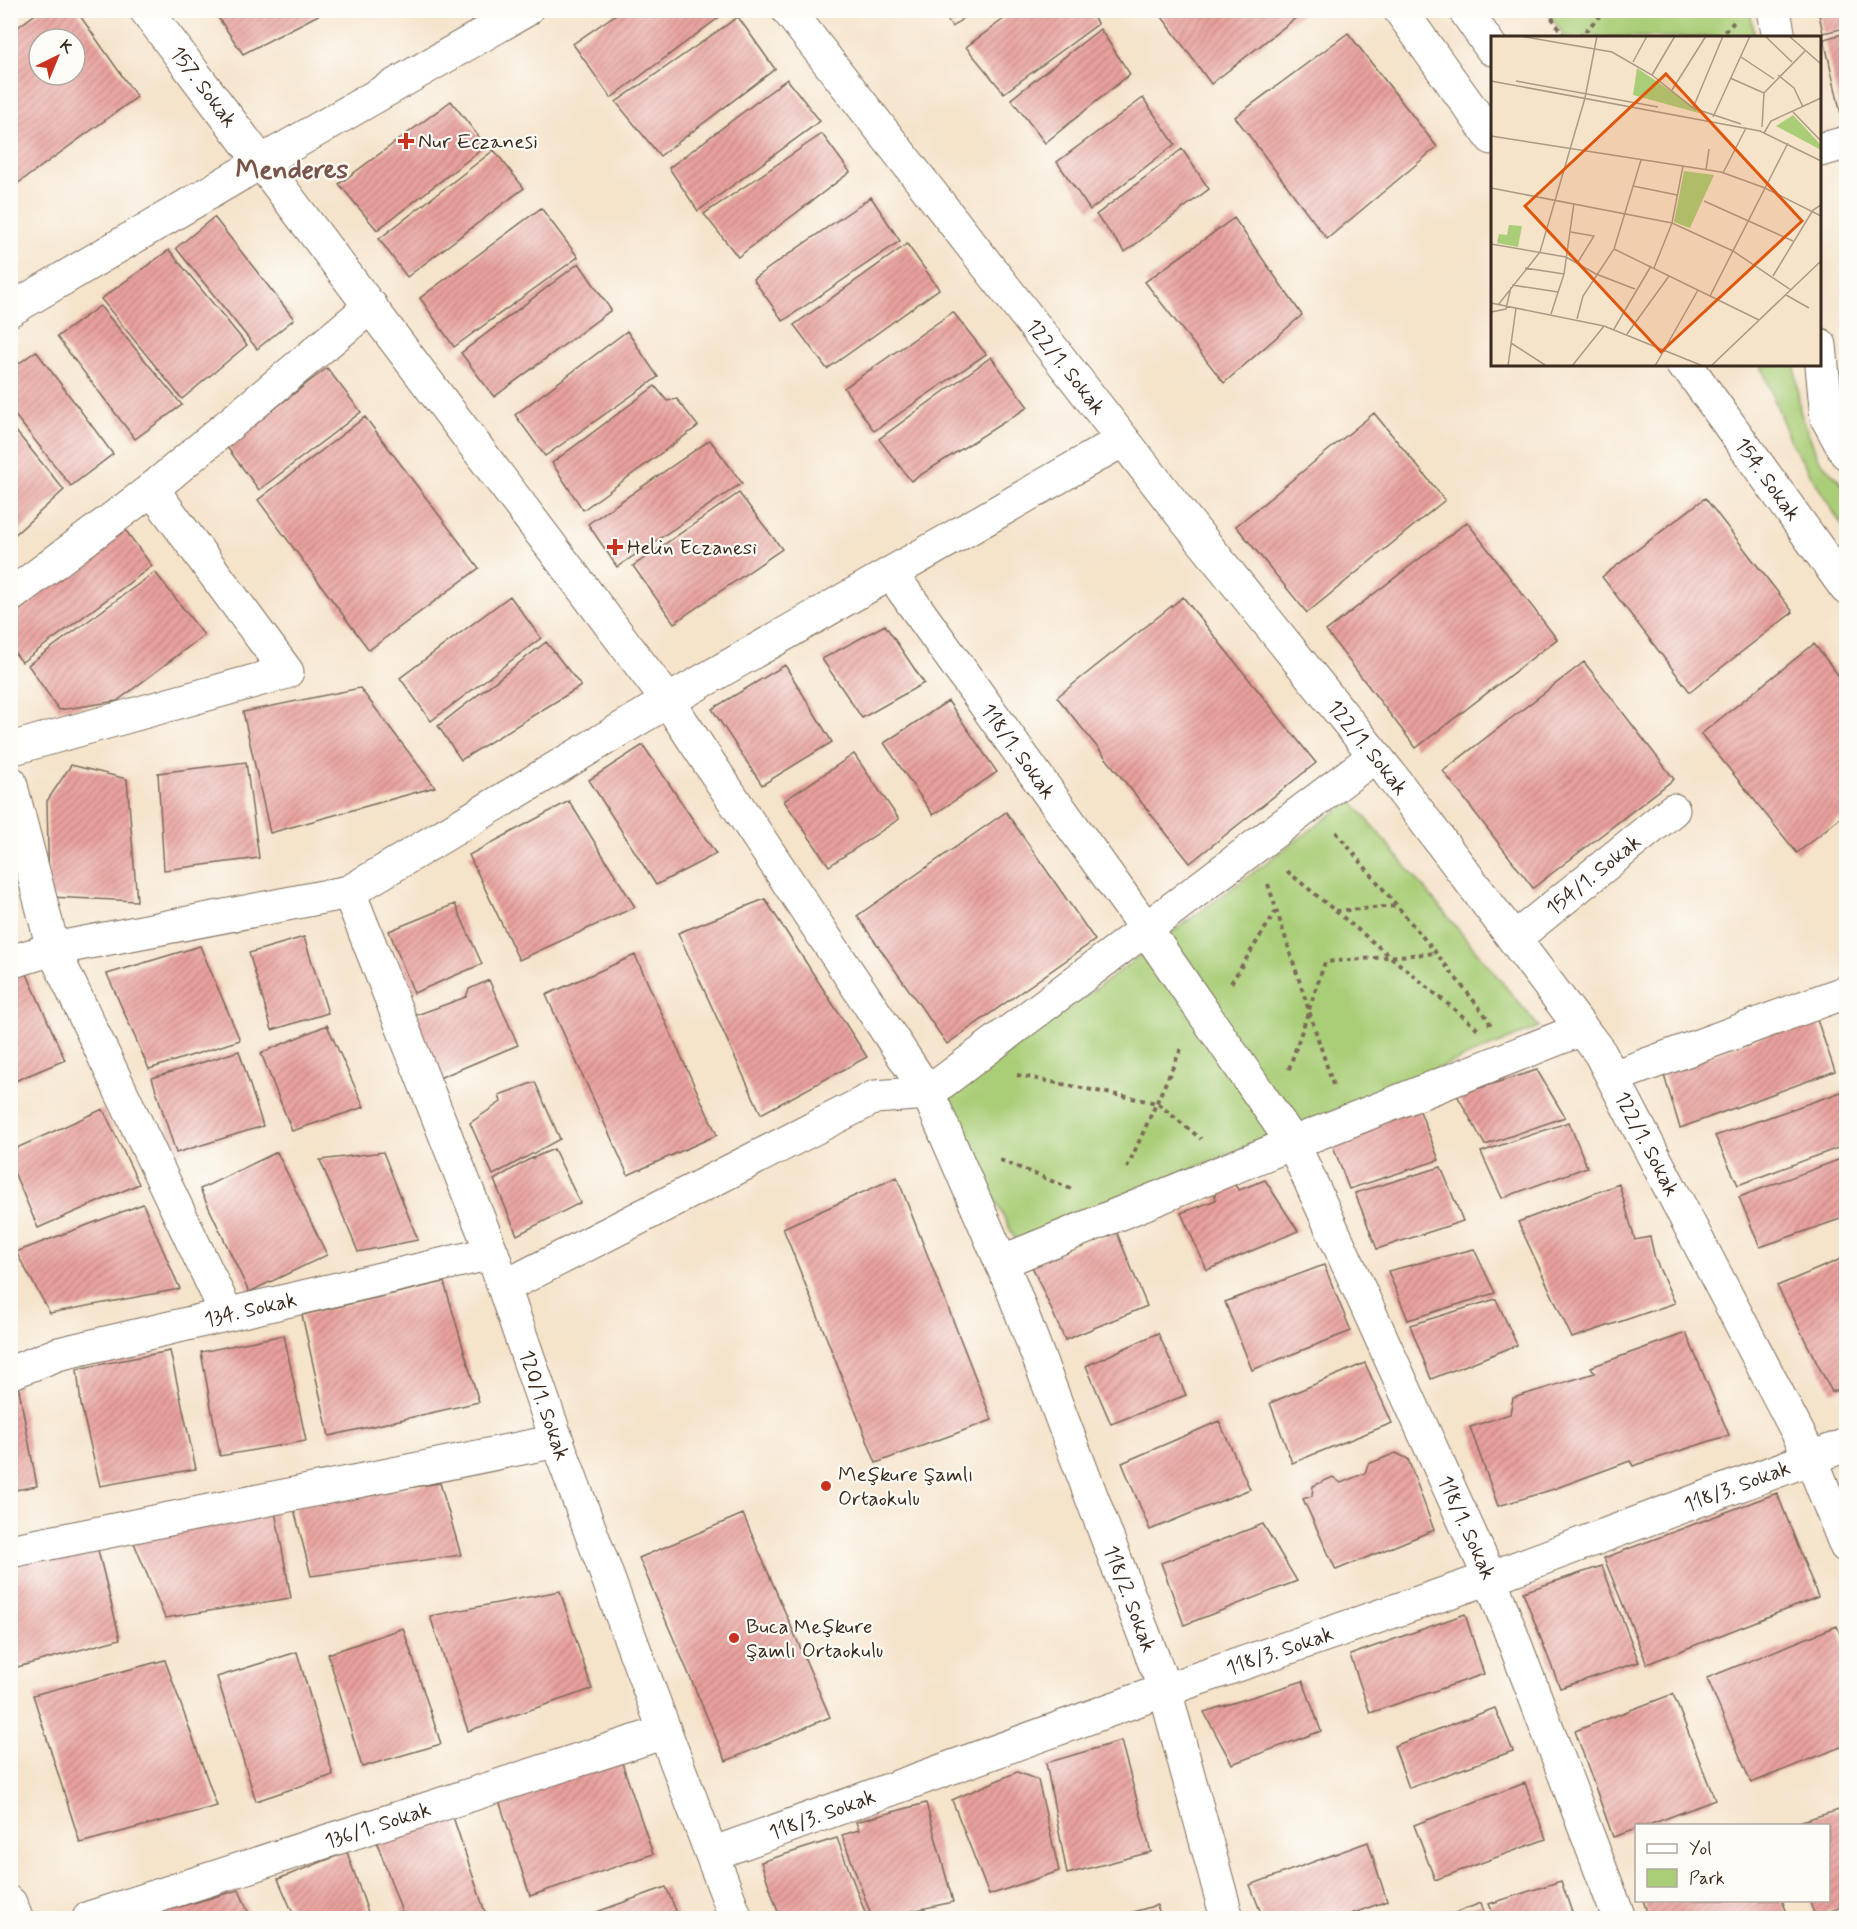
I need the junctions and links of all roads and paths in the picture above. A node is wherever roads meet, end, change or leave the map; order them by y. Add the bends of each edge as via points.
1 (146, 10) edge
2 (526, 10) edge
3 (788, 10) edge
4 (1400, 10) edge
5 (1465, 10) edge
6 (1547, 10) edge
7 (1605, 10) edge
8 (1630, 10) edge
9 (1644, 10) edge
10 (1774, 10) edge
11 (1739, 17) dead end
12 (1564, 36) edge
13 (1581, 36) edge
14 (1720, 36) edge
15 (1779, 36) edge
16 (1491, 49) edge
17 (1491, 137) edge
18 (1846, 143) edge
19 (1821, 150) edge
20 (261, 162) junction
21 (371, 306) junction
22 (10, 310) edge
23 (1821, 349) edge
24 (1687, 366) edge
25 (1837, 414) edge
26 (1123, 440) junction
27 (1846, 453) edge
28 (152, 489) junction
29 (891, 573) junction
30 (1846, 588) edge
31 (10, 596) edge
32 (668, 701) junction
33 (10, 749) edge
34 (1375, 756) junction
35 (10, 782) edge
36 (1312, 804) junction
37 (1673, 810) dead end
38 (1256, 846) junction
39 (349, 892) junction
40 (1397, 906) junction
41 (1277, 910) junction
42 (1335, 911) junction
43 (1146, 929) junction
44 (1514, 939) junction
45 (53, 949) junction
46 (1436, 953) junction
47 (1391, 957) junction
48 (10, 962) edge
49 (1846, 992) edge
50 (1309, 1011) junction
51 (1204, 1013) junction
52 (1582, 1029) junction
53 (1505, 1051) junction
54 (966, 1065) junction
55 (1613, 1077) junction
56 (928, 1093) junction
57 (1157, 1103) junction
58 (1274, 1115) junction
59 (1345, 1123) junction
60 (949, 1140) junction
61 (1293, 1143) junction
62 (1235, 1167) junction
63 (1107, 1212) junction
64 (492, 1253) junction
65 (1006, 1274) junction
66 (504, 1287) junction
67 (227, 1314) junction
68 (10, 1373) edge
69 (557, 1441) junction
70 (1846, 1445) edge
71 (1811, 1458) junction
72 (1846, 1546) edge
73 (10, 1551) edge
74 (1490, 1578) junction
75 (1165, 1690) junction
76 (665, 1732) junction
77 (712, 1854) junction
78 (10, 1903) edge
79 (16, 1918) edge
80 (88, 1918) edge
81 (736, 1918) edge
82 (1227, 1918) edge
83 (1619, 1918) edge

1 - 20 street, 157. Sokak
2 - 20 street
3 - 26 street, 122/1. Sokak
4 - 17 street
5 - 16 street
6 - 12 path
7 - 13 path
8 - 9 path
10 - 15 street
11 - 14 path
18 - 19 street
20 - 21 street, 157. Sokak
20 - 22 street
21 - 28 street
21 - 32 street, 157. Sokak
23 - 25 street
24 - 30 street, 154. Sokak
25 - 27 street
26 - 29 street
26 - 34 street, 122/1. Sokak
28 - 31 street
28 - 33 street via 287,672
29 - 32 street
29 - 43 street, 118/1. Sokak
32 - 39 street
32 - 56 street, 118/2. Sokak
34 - 36 street
34 - 44 street, 122/1. Sokak
35 - 45 street
36 - 38 street
36 - 40 path
37 - 44 street, 154/1. Sokak
38 - 41 path
38 - 42 path
38 - 43 street
39 - 45 street
39 - 64 street, 120/1. Sokak
40 - 42 path
40 - 46 path
41 - 50 path
41 - 51 path
42 - 47 path
43 - 51 street, 118/1. Sokak
43 - 54 street
44 - 52 street, 122/1. Sokak
45 - 48 street
45 - 67 street
46 - 47 path
46 - 53 path via 1489,1020
47 - 50 path via 1325,962
47 - 53 path
49 - 55 street
50 - 58 path
50 - 59 path
51 - 57 path
51 - 58 street, 118/1. Sokak
52 - 53 street
52 - 55 street, 122/1. Sokak
53 - 59 street
54 - 56 street
54 - 57 path
55 - 71 street, 122/1. Sokak
56 - 60 street, 118/2. Sokak
56 - 66 street via 875,1096
57 - 62 path
57 - 63 path
58 - 61 street, 118/1. Sokak
59 - 61 street
60 - 63 path
60 - 65 street, 118/2. Sokak
61 - 62 street
61 - 74 street, 118/1. Sokak
62 - 63 street
63 - 65 street
64 - 66 street, 120/1. Sokak
64 - 67 street, 134. Sokak
65 - 75 street, 118/2. Sokak
66 - 69 street, 120/1. Sokak
67 - 68 street, 134. Sokak via 58,1354
69 - 73 street
69 - 76 street, 120/1. Sokak
70 - 71 street, 118/3. Sokak
71 - 72 street, 122/1. Sokak
71 - 74 street, 118/3. Sokak
74 - 75 street, 118/3. Sokak
74 - 83 street, 118/1. Sokak
75 - 77 street, 118/3. Sokak
75 - 82 street, 118/2. Sokak
76 - 77 street, 120/1. Sokak
76 - 80 street, 136/1. Sokak
77 - 81 street, 120/1. Sokak
78 - 79 street

